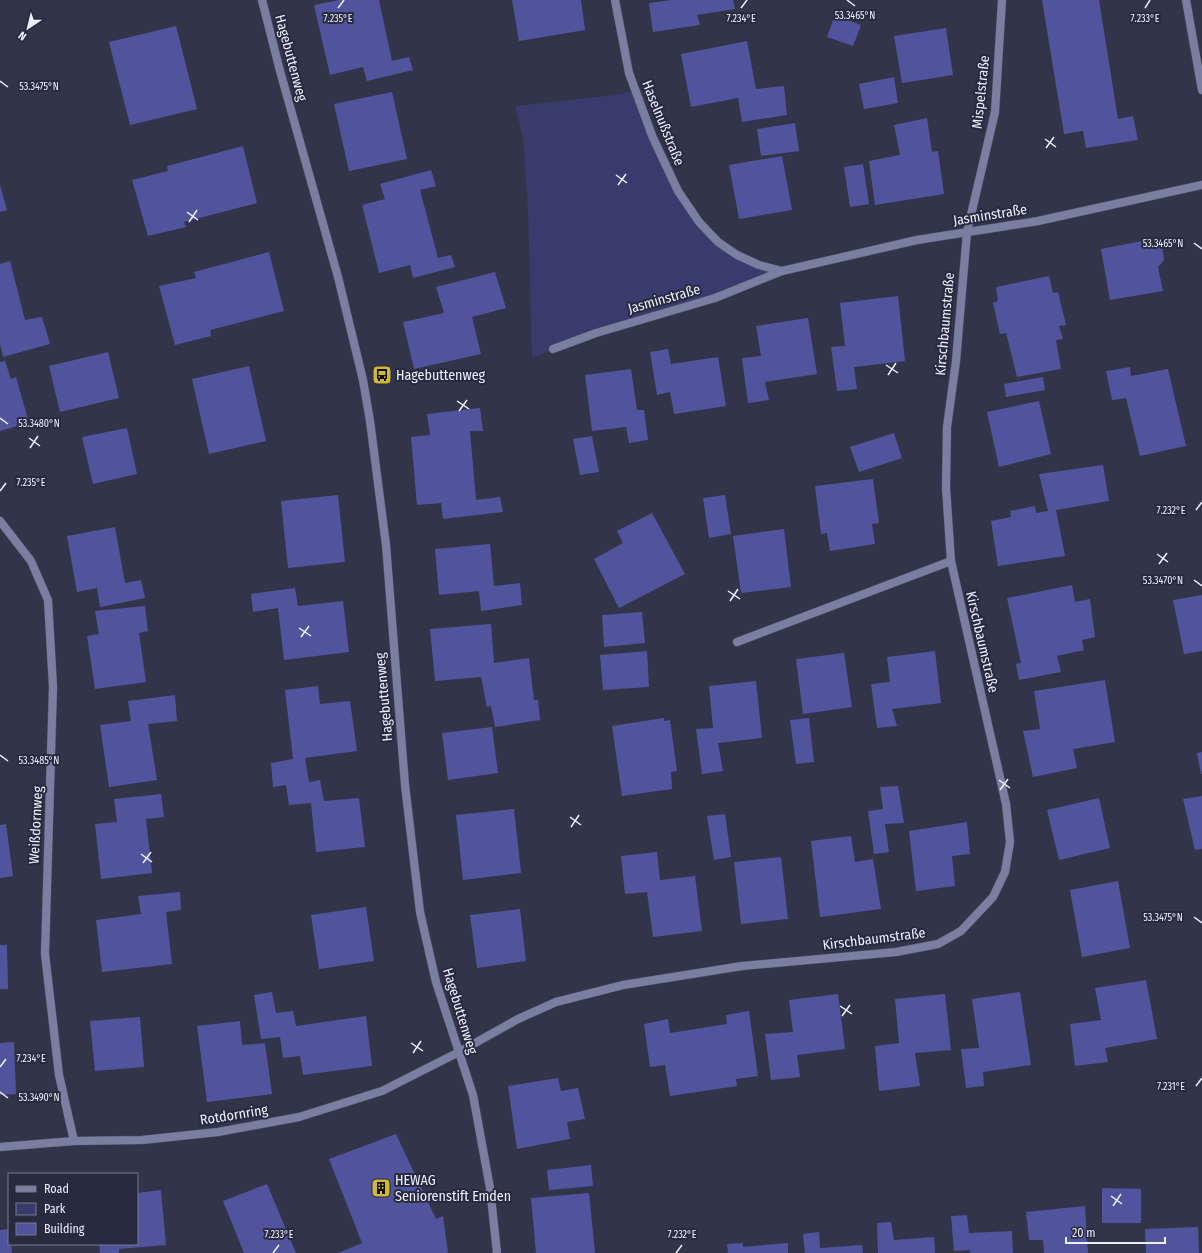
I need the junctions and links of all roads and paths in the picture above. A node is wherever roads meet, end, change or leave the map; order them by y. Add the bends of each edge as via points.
1 (262, 0) edge
2 (615, 0) edge
3 (1002, 0) edge
4 (1186, 0) edge
5 (1202, 90) edge
6 (1202, 185) edge
7 (967, 232) junction
8 (782, 271) junction
9 (553, 349) dead end
10 (0, 521) edge
11 (951, 562) junction
12 (737, 642) dead end
13 (459, 1052) junction
14 (74, 1141) junction
15 (0, 1147) edge
16 (496, 1253) edge

1 - 13 street, Hagebuttenweg via 338,277 363,380 386,545 405,785 420,912 436,982
2 - 8 street, Haselnußstraße via 629,74 653,138 678,191 699,222 718,242 753,262
3 - 7 street, Mispelstraße via 995,112
4 - 5 street
6 - 7 street, Jasminstraße via 1038,221
7 - 8 street, Jasminstraße via 917,240
7 - 11 street, Kirschbaumstraße via 956,361 947,427 946,488
8 - 9 street, Jasminstraße via 715,298 596,333
10 - 14 street, Weißdornweg via 31,561 48,600 53,687 45,954 59,1075
11 - 12 street
11 - 13 street, Kirschbaumstraße via 1004,796 1010,842 1005,872 993,897 978,915 961,931 938,944 896,952 742,966 623,985 556,1002 518,1019
13 - 14 street, Rotdornring via 382,1091 299,1117 218,1132 150,1139
13 - 16 street, Hagebuttenweg via 473,1095 490,1188
14 - 15 street, Rotdornring

